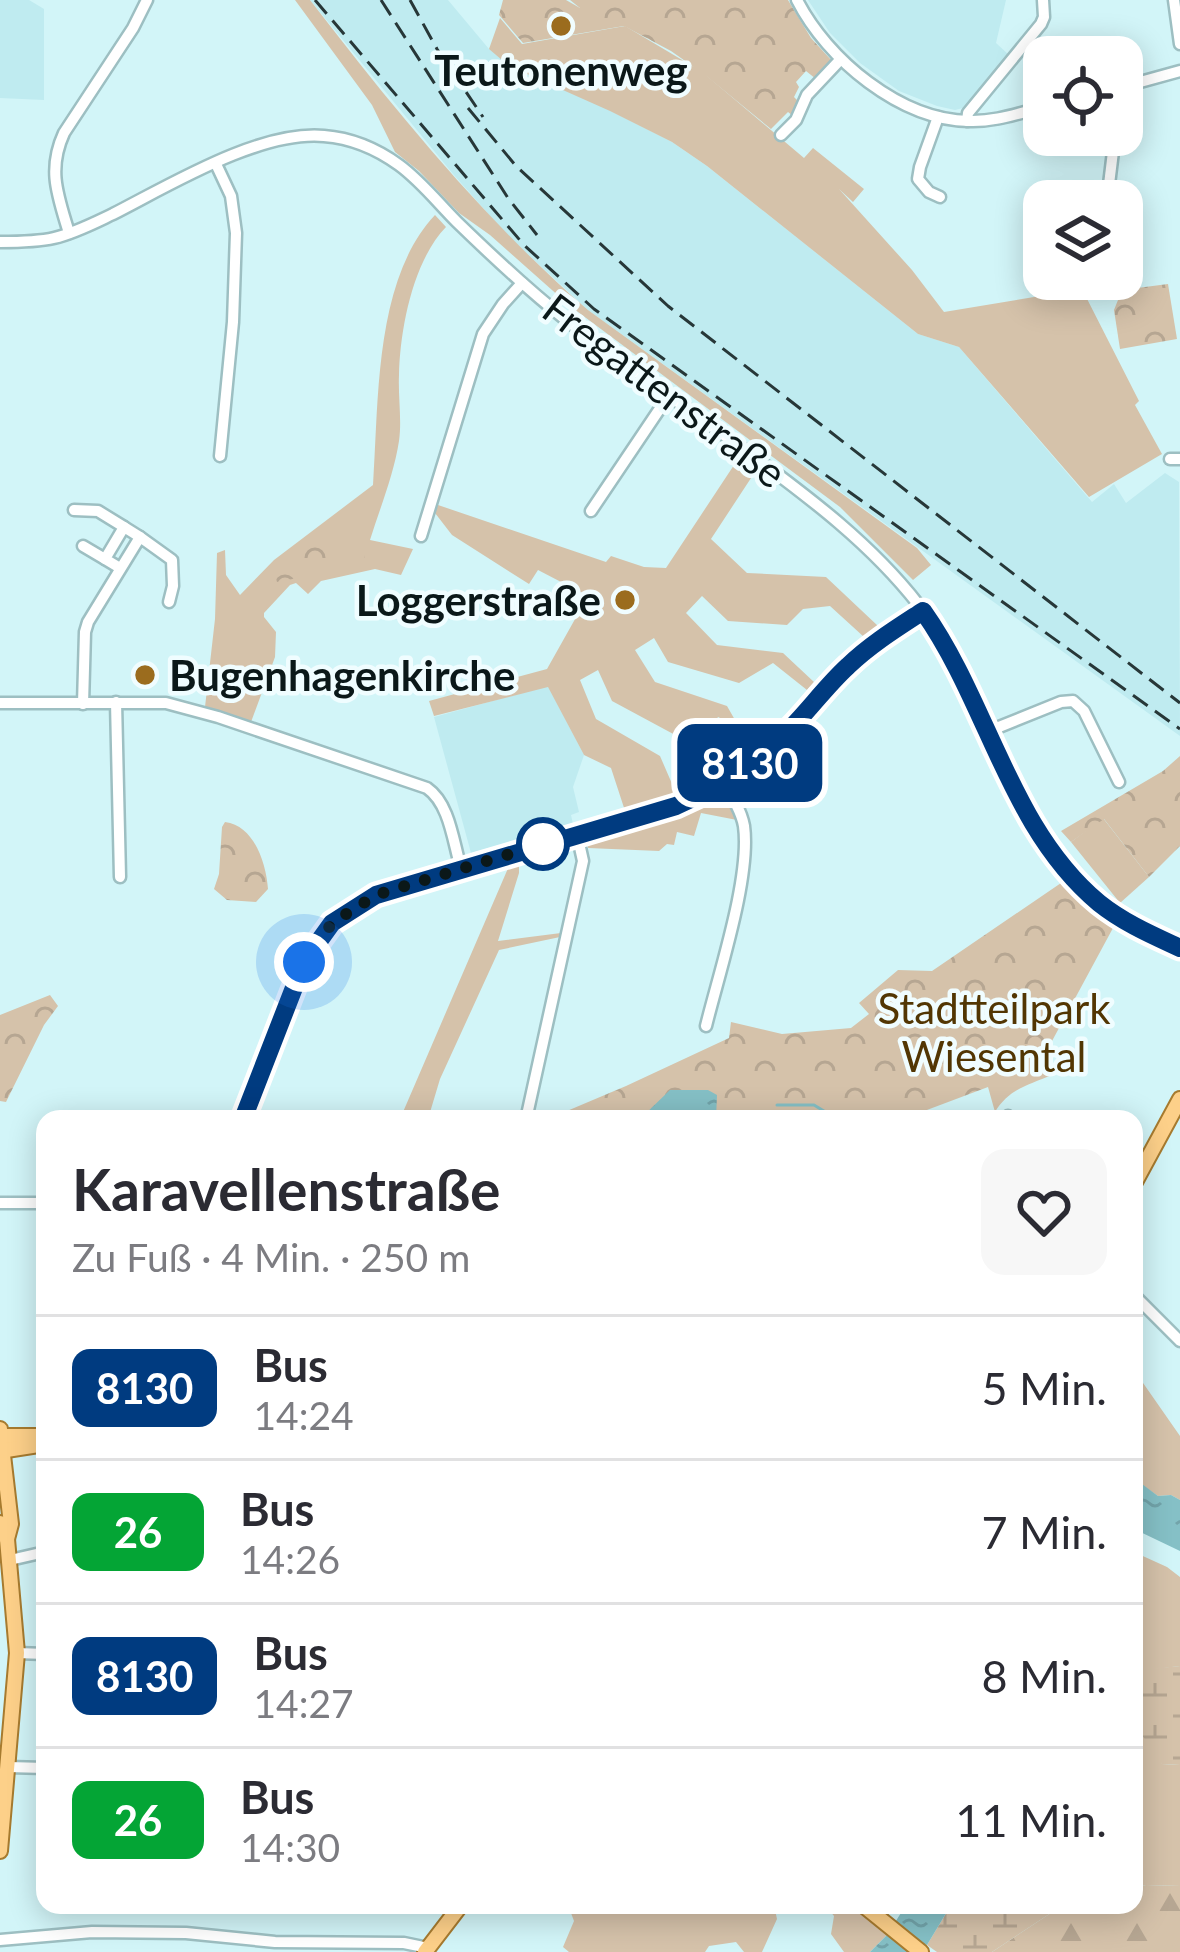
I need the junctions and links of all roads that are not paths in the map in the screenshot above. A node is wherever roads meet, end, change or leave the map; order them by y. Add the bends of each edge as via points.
1 (147, 0) edge
2 (797, 0) edge
3 (1043, 0) edge
4 (1174, 0) edge
5 (1180, 44) edge
6 (840, 59) junction
7 (1180, 71) edge
8 (1143, 81) edge
9 (1023, 112) edge
10 (938, 117) junction
11 (967, 121) junction
12 (781, 135) dead end
13 (215, 164) junction
14 (940, 197) dead end
15 (69, 233) junction
16 (0, 242) edge
17 (522, 283) junction
18 (669, 395) junction
19 (220, 456) dead end
20 (74, 510) dead end
21 (590, 512) dead end
22 (124, 527) junction
23 (422, 536) dead end
24 (140, 537) junction
25 (83, 546) dead end
26 (105, 559) junction
27 (120, 568) junction
28 (169, 602) dead end
29 (923, 611) junction
30 (116, 702) junction
31 (0, 704) edge
32 (83, 704) junction
33 (989, 731) junction
34 (1119, 782) dead end
35 (723, 783) junction
36 (577, 834) junction
37 (461, 868) junction
38 (120, 877) dead end
39 (1180, 948) edge
40 (706, 1025) dead end
41 (1180, 1099) edge
42 (246, 1110) edge
43 (528, 1110) edge
44 (1143, 1167) edge
45 (36, 1202) edge
46 (0, 1203) edge
47 (1143, 1304) edge
48 (1180, 1341) edge
49 (1, 1440) edge
50 (36, 1440) edge
51 (0, 1523) edge
52 (7, 1538) junction
53 (36, 1554) edge
54 (10, 1559) junction
55 (17, 1653) junction
56 (36, 1654) edge
57 (8, 1767) junction
58 (36, 1768) edge
59 (0, 1851) edge
60 (454, 1914) edge
61 (874, 1914) edge
62 (6, 1940) edge
63 (426, 1950) edge
64 (921, 1952) edge

1 - 15 street via 57,149 55,185
2 - 6 street
3 - 11 street via 1041,25
4 - 5 street
6 - 10 street
6 - 12 street
7 - 8 street
9 - 11 street
10 - 11 street
10 - 14 street via 918,179
13 - 15 street, Fregattenstraße
13 - 17 street, Fregattenstraße via 304,135 366,146 413,176
13 - 19 street via 236,233
15 - 16 street, Fregattenstraße
17 - 18 street, Fregattenstraße
17 - 23 street via 483,334
18 - 21 street
18 - 29 street, Fregattenstraße via 842,525
20 - 22 street via 98,511
22 - 24 street
22 - 26 street
24 - 27 street
24 - 28 street via 172,560
25 - 26 street
26 - 27 street
27 - 32 street via 88,622
29 - 33 street, Fregattenstraße
29 - 35 street via 848,665 784,735
30 - 32 street
30 - 37 street via 182,706 427,788 443,806
30 - 38 street
31 - 32 street
33 - 34 street via 1073,701
33 - 39 street, Fregattenstraße via 1035,829 1064,868 1119,917
35 - 36 street via 676,806
35 - 40 street via 744,824 744,860
36 - 37 street
36 - 43 street via 583,860
37 - 42 street via 376,895 323,933
41 - 44 main road
45 - 46 street
47 - 48 street
49 - 50 main road
49 - 52 main road
51 - 52 main road
52 - 54 main road
53 - 54 street
54 - 55 main road
55 - 56 street
55 - 57 main road
57 - 58 street
57 - 59 main road
60 - 63 main road
61 - 64 main road
62 - 63 street via 186,1933

